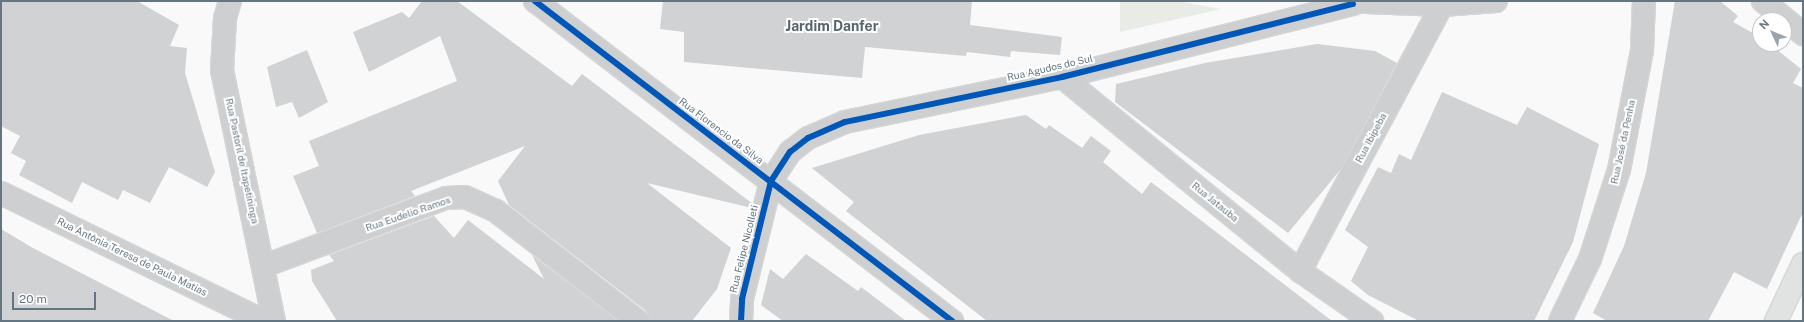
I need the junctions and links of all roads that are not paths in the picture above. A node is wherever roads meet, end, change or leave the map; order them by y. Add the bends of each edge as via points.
1 (230, 1) edge
2 (535, 1) edge
3 (1493, 1) edge
4 (1644, 1) edge
5 (1763, 1) edge
6 (1346, 3) edge
7 (1442, 5) junction
8 (1803, 34) edge
9 (1062, 76) junction
10 (771, 181) junction
11 (1, 193) edge
12 (1803, 264) edge
13 (264, 266) junction
14 (1300, 271) junction
15 (263, 321) edge
16 (274, 321) edge
17 (638, 321) edge
18 (741, 321) edge
19 (952, 321) edge
20 (1372, 321) edge
21 (1560, 321) edge
22 (1776, 321) edge

1 - 13 street, Rua Pastoril de Itapetininga via 225,18 222,70
2 - 10 street, Rua Florencio da Silva
3 - 7 street
4 - 21 street, Rua José da Penha via 1642,50 1619,170 1590,259
5 - 8 street
6 - 7 street
6 - 9 street, Rua Agudos do Sul
7 - 14 street, Rua Ibipeba
9 - 10 street, Rua Agudos do Sul via 845,122 808,138 790,152
9 - 14 street, Rua Jatauba
10 - 18 street, Rua Felipe Nicolleti via 742,299
10 - 19 street, Rua Florencio da Silva
11 - 15 street, Rua Antônia Teresa de Paula Matias
12 - 22 main road
13 - 16 street, Rua Pastoril de Itapetininga
13 - 17 street, Rua Eudelio Ramos via 446,198 465,196 496,211
14 - 20 street, Rua Jatauba

